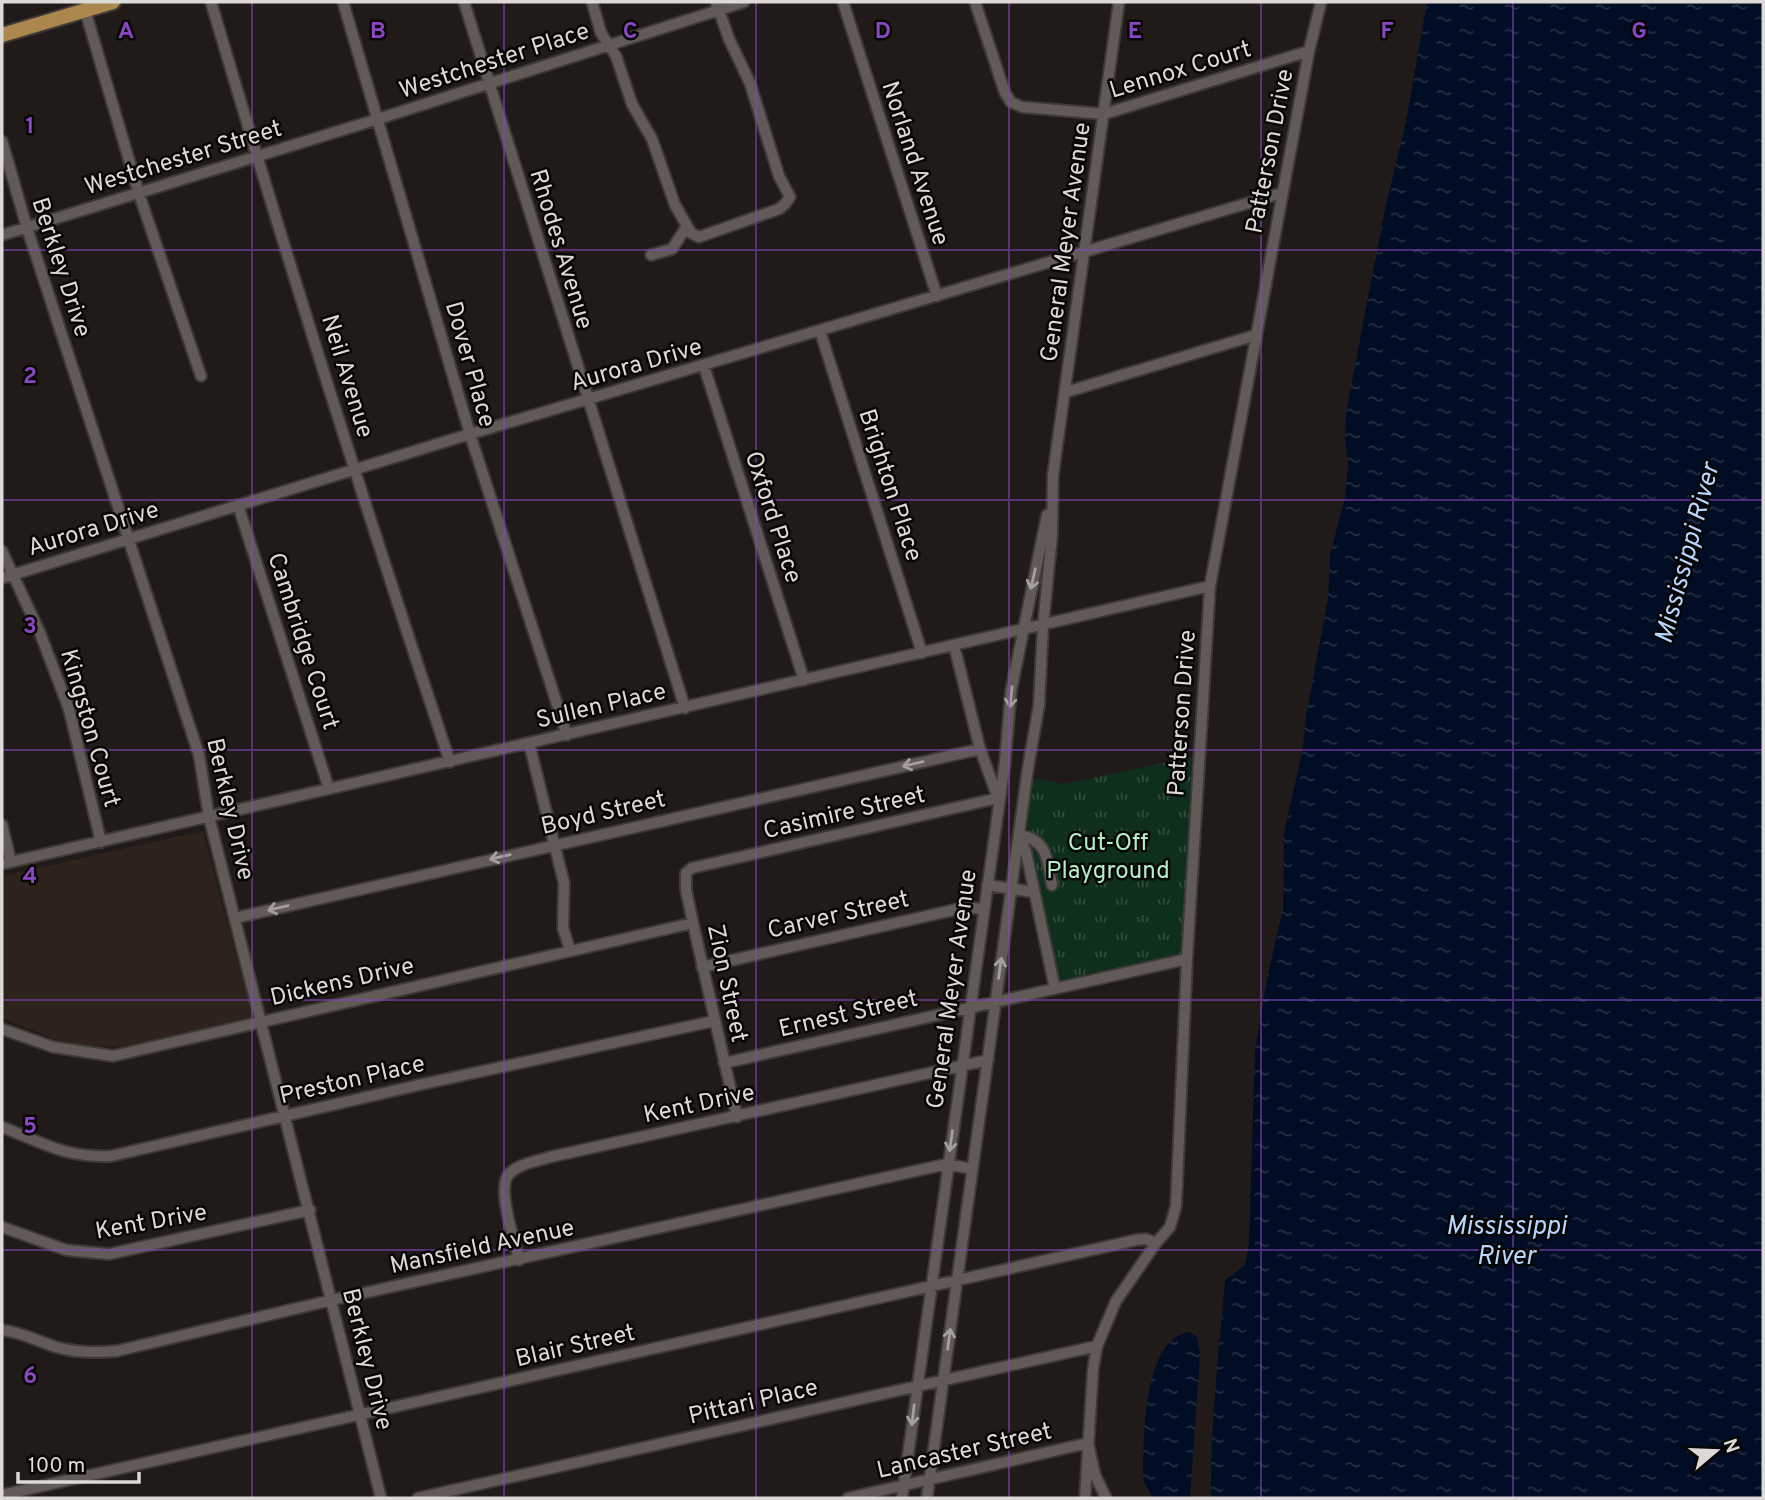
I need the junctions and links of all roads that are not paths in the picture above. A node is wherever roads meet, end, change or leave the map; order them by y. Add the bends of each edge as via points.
1 (113, 2) edge
2 (211, 2) edge
3 (343, 2) edge
4 (464, 2) edge
5 (592, 2) edge
6 (744, 2) edge
7 (843, 2) edge
8 (975, 2) edge
9 (1119, 2) edge
10 (1321, 2) edge
11 (717, 6) edge
12 (85, 9) junction
13 (2, 35) edge
14 (609, 45) junction
15 (1309, 51) junction
16 (489, 84) junction
17 (1104, 114) junction
18 (377, 119) junction
19 (2, 141) edge
20 (257, 156) junction
21 (1282, 193) junction
22 (139, 194) junction
23 (687, 226) junction
24 (27, 228) junction
25 (2, 235) edge
26 (1085, 252) junction
27 (652, 255) dead end
28 (937, 296) junction
29 (820, 331) junction
30 (1256, 335) junction
31 (704, 366) junction
32 (201, 376) dead end
33 (1066, 392) junction
34 (587, 400) junction
35 (470, 434) junction
36 (355, 469) junction
37 (1052, 488) junction
38 (238, 505) junction
39 (129, 538) junction
40 (2, 551) edge
41 (7, 576) edge
42 (1210, 586) junction
43 (1043, 625) junction
44 (1022, 630) junction
45 (954, 645) junction
46 (922, 653) junction
47 (804, 680) junction
48 (685, 708) junction
49 (567, 735) junction
50 (529, 743) junction
51 (979, 749) junction
52 (450, 762) junction
53 (1004, 762) junction
54 (1028, 768) junction
55 (330, 789) junction
56 (998, 798) junction
57 (209, 817) junction
58 (2, 825) edge
59 (1018, 835) junction
60 (101, 842) junction
61 (555, 844) junction
62 (6, 863) edge
63 (700, 866) joint
64 (987, 885) junction
65 (1052, 885) dead end
66 (1011, 890) junction
67 (1033, 892) junction
68 (982, 909) junction
69 (235, 918) junction
70 (693, 923) junction
71 (570, 950) junction
72 (1186, 959) junction
73 (702, 967) junction
74 (1055, 989) junction
75 (995, 1002) junction
76 (970, 1007) junction
77 (262, 1021) junction
78 (714, 1021) junction
79 (2, 1029) edge
80 (988, 1060) junction
81 (724, 1063) junction
82 (961, 1067) junction
83 (286, 1116) junction
84 (737, 1117) junction
85 (2, 1128) edge
86 (947, 1164) junction
87 (972, 1169) junction
88 (310, 1210) junction
89 (2, 1227) edge
90 (1156, 1243) junction
91 (519, 1260) junction
92 (957, 1282) junction
93 (931, 1287) junction
94 (332, 1300) junction
95 (2, 1330) edge
96 (1097, 1346) junction
97 (943, 1380) junction
98 (916, 1386) junction
99 (360, 1414) junction
100 (1088, 1443) junction
101 (930, 1480) junction
102 (904, 1486) junction
103 (2, 1495) edge
104 (381, 1498) edge
105 (418, 1498) edge
106 (848, 1498) edge
107 (902, 1498) edge
108 (927, 1498) edge
109 (1086, 1498) edge
110 (1106, 1498) edge

1 - 12 main road
2 - 20 street, Neil Avenue
3 - 18 street, Dover Place
4 - 16 street, Rhodes Avenue
5 - 14 street
6 - 11 street, Westchester Place
7 - 28 street, Norland Avenue
8 - 17 street via 1011,102 1022,107
9 - 17 street, General Meyer Avenue
10 - 15 street, Patterson Drive
11 - 14 street, Westchester Place
11 - 23 street via 790,197 779,209 699,237
12 - 13 main road
12 - 22 street
14 - 16 street, Westchester Place
14 - 23 street
15 - 17 street, Lennox Court
15 - 21 street, Patterson Drive
16 - 18 street, Westchester Place
16 - 34 street, Rhodes Avenue
17 - 26 street, General Meyer Avenue
18 - 20 street, Westchester Street
18 - 35 street, Dover Place
19 - 24 street, Berkley Drive
20 - 22 street, Westchester Street
20 - 36 street, Neil Avenue
21 - 26 street, Aurora Drive
21 - 30 street, Patterson Drive
22 - 24 street, Westchester Street
22 - 32 street
23 - 27 street via 672,249
24 - 25 street, Westchester Street
24 - 39 street, Berkley Drive
26 - 28 street, Aurora Drive
26 - 33 street, General Meyer Avenue
28 - 29 street, Aurora Drive
29 - 31 street, Aurora Drive
29 - 46 street, Brighton Place
30 - 33 street
30 - 42 street, Patterson Drive
31 - 34 street, Aurora Drive
31 - 47 street, Oxford Place
33 - 37 street, General Meyer Avenue
34 - 35 street, Aurora Drive
34 - 48 street, Rhodes Avenue
35 - 36 street, Aurora Drive
35 - 49 street, Dover Place
36 - 38 street, Aurora Drive
36 - 52 street, Neil Avenue
37 - 43 street, General Meyer Avenue
37 -> 44 street, General Meyer Avenue
38 - 39 street, Aurora Drive
38 - 55 street, Cambridge Court
39 - 41 street, Aurora Drive
39 - 57 street, Berkley Drive via 200,755
40 - 41 street, Kingston Court
41 - 60 street, Kingston Court via 40,634 69,709
42 - 43 street, Sullen Place
42 - 72 street, Patterson Drive
43 - 44 street, Sullen Place
43 - 54 street, General Meyer Avenue via 1039,705
44 - 45 street, Sullen Place
44 -> 53 street, General Meyer Avenue
45 - 46 street, Sullen Place
45 - 51 street
46 - 47 street, Sullen Place
47 - 48 street, Sullen Place
48 - 49 street, Sullen Place
49 - 50 street, Sullen Place
50 - 52 street, Sullen Place
50 - 61 street
51 - 56 street
51 -> 61 street, Boyd Street
52 - 55 street, Sullen Place
53 - 54 street
53 - 56 street, General Meyer Avenue
54 - 59 street, General Meyer Avenue
55 - 57 street, Sullen Place
56 - 63 street, Casimire Street
56 - 64 street, General Meyer Avenue
57 - 60 street, Sullen Place
57 - 69 street, Berkley Drive
58 - 62 street
59 - 65 street via 1041,845
59 - 66 street, General Meyer Avenue
59 - 67 street
60 - 62 street, Sullen Place
61 -> 69 street, Boyd Street
61 - 71 street via 564,883 563,928
63 - 70 street, Zion Street via 685,877
64 - 66 street
64 - 68 street, General Meyer Avenue
66 - 67 street
75 -> 66 street, General Meyer Avenue
67 - 74 street
68 - 73 street, Carver Street via 967,906
68 - 76 street, General Meyer Avenue
69 - 77 street, Berkley Drive
70 - 71 street, Dickens Drive
70 - 73 street, Zion Street
71 - 77 street, Dickens Drive
72 - 74 street, Ernest Street
72 - 90 street, Patterson Drive via 1177,1192 1170,1227
73 - 78 street, Zion Street
74 - 75 street, Ernest Street
75 - 76 street, Ernest Street
75 - 80 street, General Meyer Avenue
76 - 81 street, Ernest Street
76 - 82 street, General Meyer Avenue
77 - 79 street, Dickens Drive via 113,1056 53,1047
77 - 83 street, Berkley Drive
78 - 81 street, Zion Street
78 - 83 street, Preston Place
80 - 82 street, Kent Drive
80 - 87 street, General Meyer Avenue
81 - 84 street, Zion Street
82 - 84 street, Kent Drive
82 -> 86 street, General Meyer Avenue
83 - 85 street, Preston Place via 90,1157 65,1153
83 - 88 street, Berkley Drive
84 - 91 street, Kent Drive via 550,1157 514,1170 506,1178 504,1198
86 - 87 street, Mansfield Avenue
86 - 91 street, Mansfield Avenue
86 - 93 street, General Meyer Avenue
87 - 92 street, General Meyer Avenue
88 - 89 street, Kent Drive via 109,1254 66,1250
88 - 94 street, Berkley Drive
90 - 92 street, Blair Street via 1136,1240
90 - 96 street, Patterson Drive via 1116,1301
91 - 94 street, Mansfield Avenue
92 - 93 street, Blair Street
97 -> 92 street, General Meyer Avenue
93 - 98 street, General Meyer Avenue
93 - 99 street, Blair Street
94 - 95 street, Mansfield Avenue via 102,1353 65,1349
94 - 99 street, Berkley Drive
96 - 97 street, Pittari Place
96 - 100 street, Patterson Drive
97 - 98 street, Pittari Place
97 - 101 street, General Meyer Avenue
98 -> 102 street, General Meyer Avenue
98 - 105 street, Pittari Place
99 - 103 street, Blair Street
99 - 104 street, Berkley Drive
100 - 101 street, Lancaster Street
100 - 109 street, Patterson Drive
100 - 110 street
101 - 102 street, Lancaster Street
101 - 108 street, General Meyer Avenue
102 - 106 street, Lancaster Street
102 - 107 street, General Meyer Avenue

